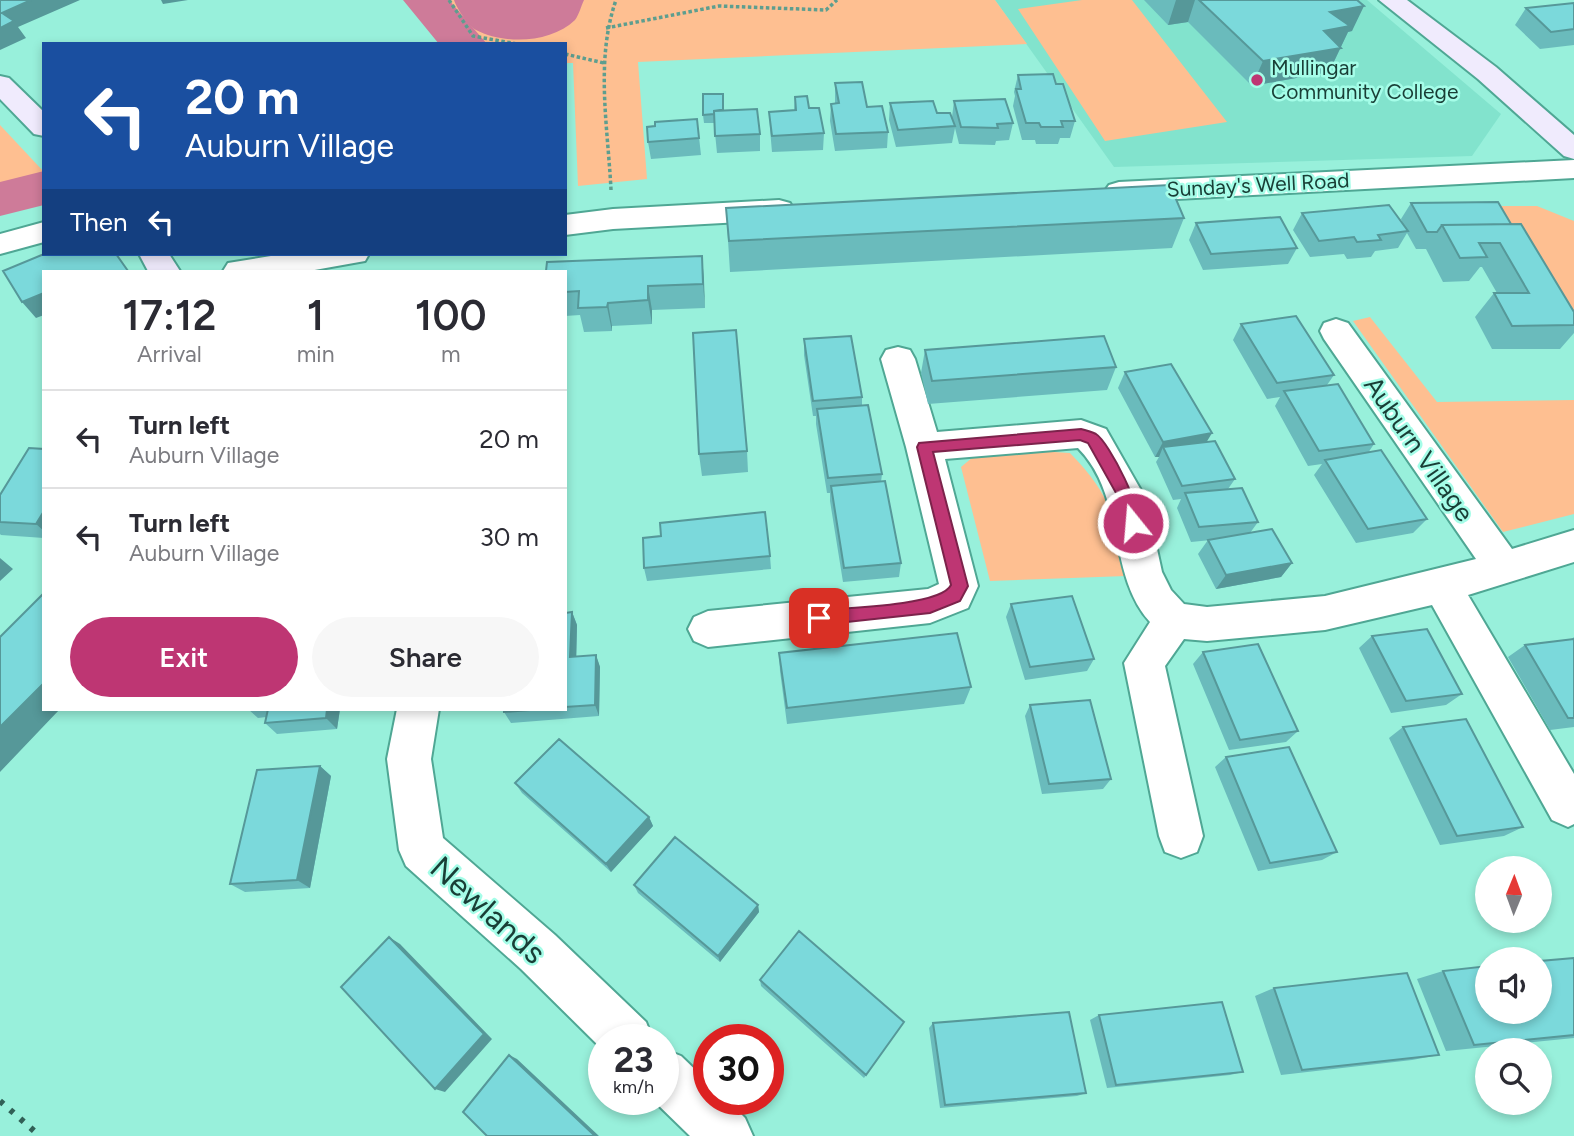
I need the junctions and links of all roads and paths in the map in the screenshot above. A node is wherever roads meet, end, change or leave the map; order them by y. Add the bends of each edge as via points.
1 (449, 0) edge
2 (616, 0) edge
3 (837, 0) edge
4 (1391, 0) edge
5 (606, 28) junction
6 (506, 42) edge
7 (567, 55) edge
8 (604, 64) junction
9 (0, 84) edge
10 (42, 126) edge
11 (1574, 150) edge
12 (1574, 169) edge
13 (1086, 194) edge
14 (807, 208) edge
15 (613, 219) junction
16 (567, 225) edge
17 (42, 233) edge
18 (0, 244) edge
19 (340, 256) edge
20 (246, 270) edge
21 (1336, 331) dead end
22 (898, 359) dead end
23 (924, 447) junction
24 (1574, 546) edge
25 (1503, 567) junction
26 (1442, 586) junction
27 (1174, 620) junction
28 (708, 629) dead end
29 (418, 711) edge
30 (1568, 805) dead end
31 (1181, 836) dead end
32 (612, 1024) edge
33 (679, 1090) edge
34 (727, 1136) edge

1 - 6 path via 473,36
2 - 5 path
3 - 5 path via 826,10 719,6
4 - 11 street via 1487,74
5 - 8 path
7 - 8 path
8 - 15 path
9 - 10 street
12 - 13 street, Sunday's Well Road
14 - 15 street
15 - 16 street
17 - 18 street
19 - 20 street
21 - 25 street, Auburn Village
22 - 23 street
23 - 27 street via 1081,434 1093,439 1128,499 1143,572 1157,602
23 - 28 street via 960,586 954,596 930,606
24 - 25 street
25 - 26 street
26 - 27 street via 1325,613 1207,624
26 - 30 street
27 - 31 street via 1144,663
29 - 32 street, Newlands via 409,760 422,850
33 - 34 street

